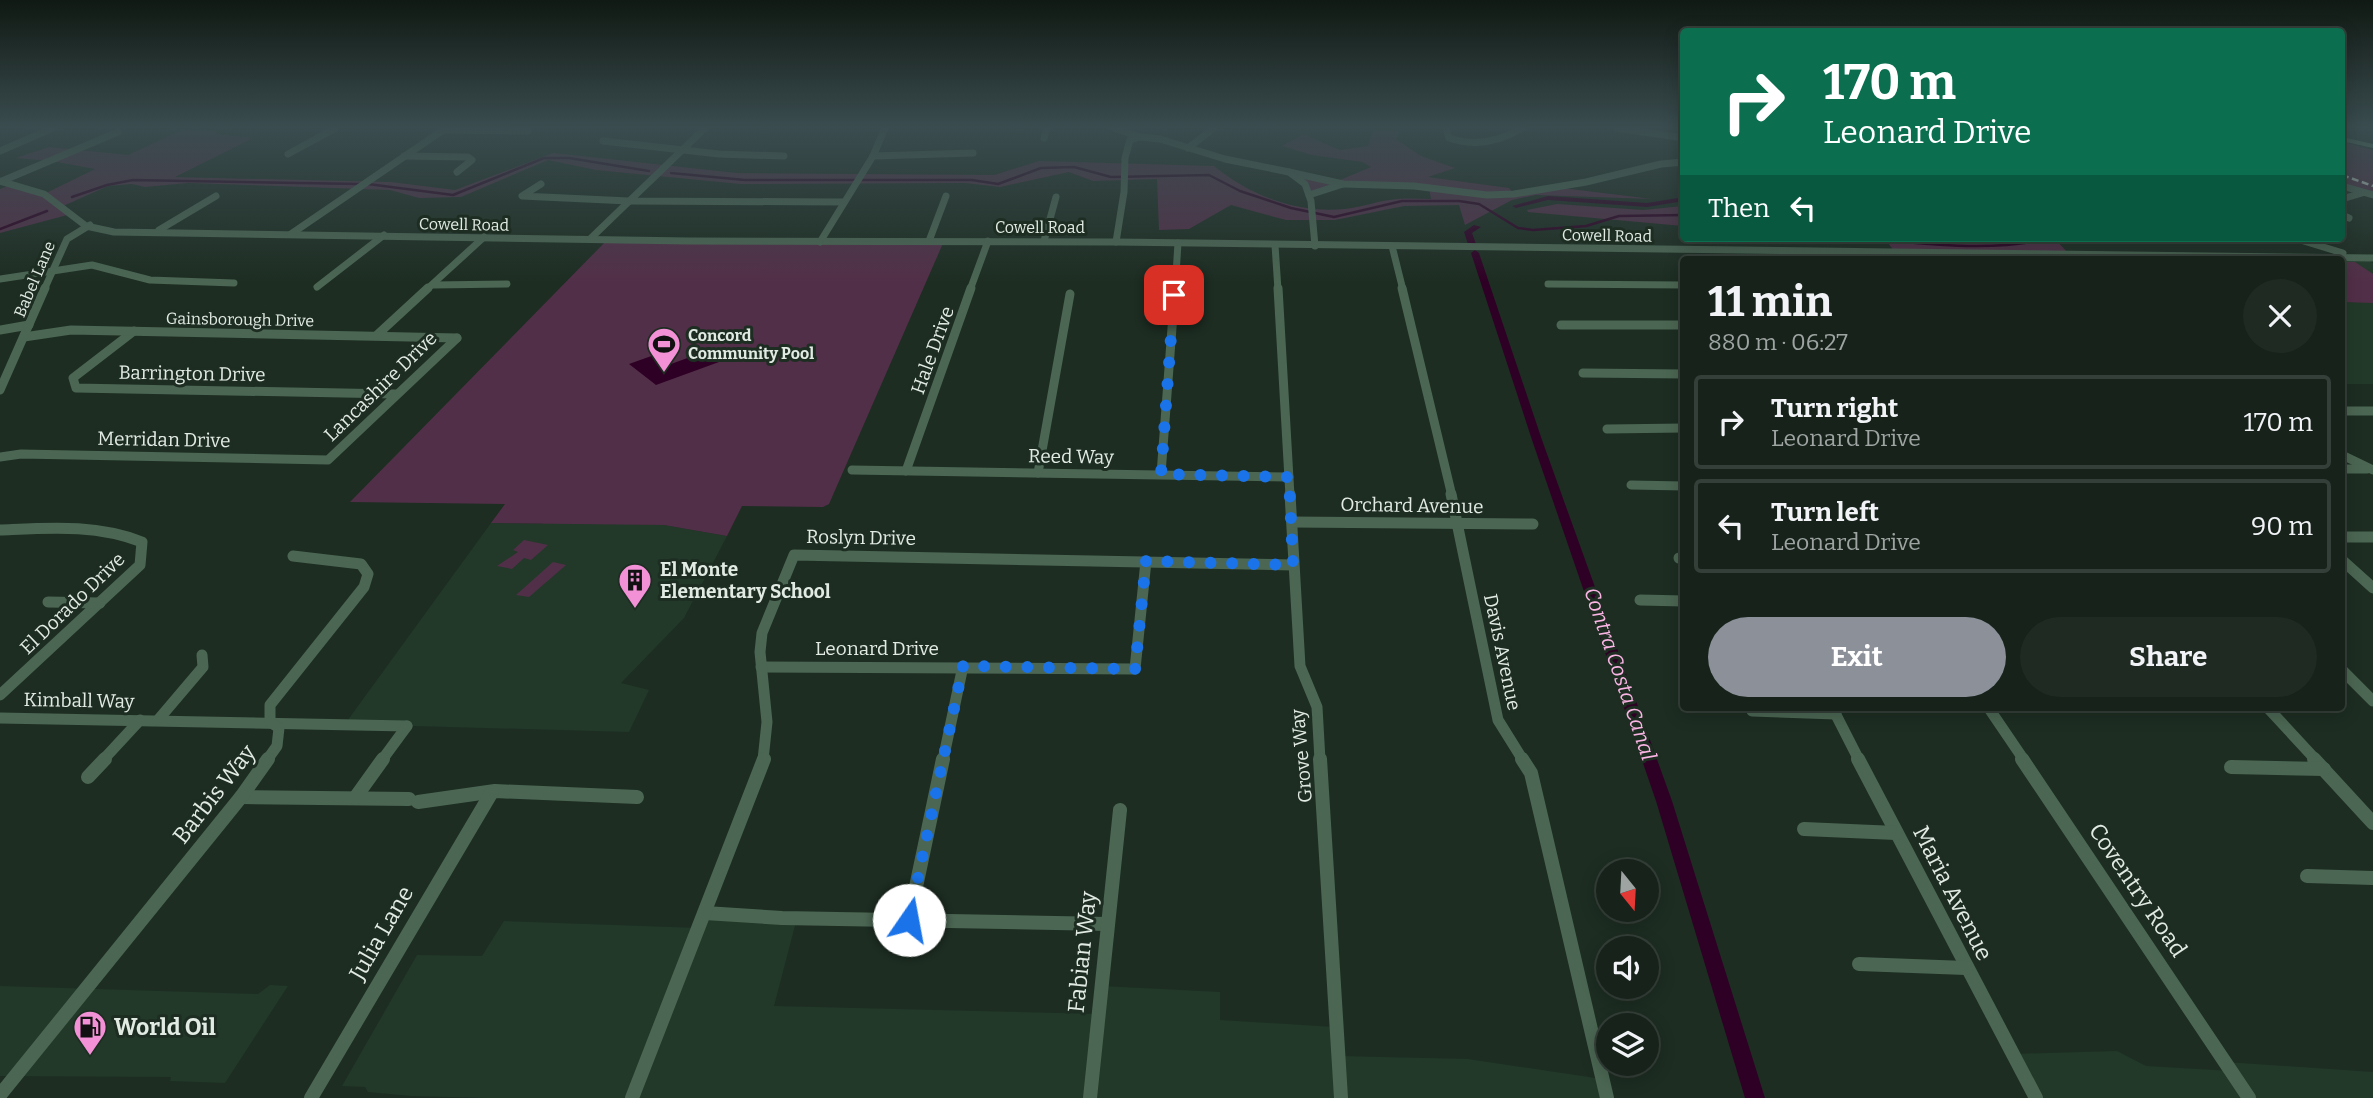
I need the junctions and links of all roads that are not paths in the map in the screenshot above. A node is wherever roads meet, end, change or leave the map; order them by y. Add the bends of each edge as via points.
1 (368, 179) edge
2 (653, 179) edge
3 (859, 179) edge
4 (1125, 179) edge
5 (1298, 179) edge
6 (1320, 179) edge
7 (1598, 179) edge
8 (1, 181) edge
9 (541, 184) dead end
10 (1343, 184) junction
11 (2345, 187) edge
12 (2364, 192) junction
13 (1309, 195) junction
14 (2373, 195) edge
15 (216, 196) dead end
16 (946, 196) dead end
17 (1056, 197) dead end
18 (2345, 198) edge
19 (629, 201) junction
20 (844, 202) junction
21 (86, 226) junction
22 (159, 230) junction
23 (294, 232) junction
24 (384, 235) junction
25 (484, 237) junction
26 (592, 237) junction
27 (821, 240) junction
28 (929, 241) junction
29 (988, 241) junction
30 (1044, 241) junction
31 (1116, 242) junction
32 (2307, 242) edge
33 (1178, 243) junction
34 (1275, 245) junction
35 (1315, 246) junction
36 (1392, 246) junction
37 (1688, 250) junction
38 (1693, 256) edge
39 (2261, 256) edge
40 (2345, 257) edge
41 (2356, 257) junction
42 (2373, 258) edge
43 (52, 271) junction
44 (0, 279) edge
45 (234, 283) dead end
46 (507, 284) dead end
47 (1548, 284) dead end
48 (433, 285) junction
49 (1680, 285) edge
50 (317, 287) dead end
51 (1070, 294) dead end
52 (1561, 324) dead end
53 (29, 325) junction
54 (1680, 325) edge
55 (0, 330) edge
56 (134, 331) junction
57 (377, 335) junction
58 (24, 337) junction
59 (457, 338) joint
60 (1583, 373) dead end
61 (1680, 374) edge
62 (0, 389) edge
63 (395, 394) junction
64 (2345, 411) edge
65 (2373, 411) edge
66 (1680, 428) edge
67 (1607, 429) dead end
68 (2345, 456) edge
69 (0, 457) edge
70 (328, 460) joint
71 (2345, 469) edge
72 (852, 470) dead end
73 (2373, 470) edge
74 (906, 471) junction
75 (1038, 472) junction
76 (1161, 474) junction
77 (1289, 477) junction
78 (1631, 485) dead end
79 (1680, 486) edge
80 (1292, 522) junction
81 (1458, 523) junction
82 (1533, 524) dead end
83 (0, 530) edge
84 (2345, 537) edge
85 (2373, 537) edge
86 (293, 556) dead end
87 (1146, 561) junction
88 (2345, 563) edge
89 (1293, 565) junction
90 (2373, 588) edge
91 (1640, 600) dead end
92 (1680, 601) edge
93 (48, 602) dead end
94 (100, 603) junction
95 (202, 655) dead end
96 (963, 666) junction
97 (761, 667) junction
98 (2345, 675) edge
99 (0, 695) edge
100 (2373, 701) edge
101 (1835, 711) edge
102 (1991, 711) edge
103 (2271, 711) edge
104 (0, 718) edge
105 (140, 720) junction
106 (158, 720) junction
107 (270, 722) junction
108 (2231, 767) dead end
109 (2324, 769) junction
110 (88, 777) dead end
111 (492, 792) junction
112 (241, 797) junction
113 (637, 797) dead end
114 (355, 798) junction
115 (1119, 810) dead end
116 (2373, 823) edge
117 (1804, 829) dead end
118 (1896, 833) junction
119 (2308, 876) dead end
120 (2373, 878) edge
121 (705, 913) junction
122 (909, 920) junction
123 (1108, 924) junction
124 (1859, 964) dead end
125 (1966, 968) junction
126 (0, 1095) edge
127 (311, 1098) edge
128 (632, 1098) edge
129 (1090, 1098) edge
130 (1341, 1098) edge
131 (1606, 1098) edge
132 (2036, 1098) edge
133 (2249, 1098) edge

1 - 23 street
2 - 19 street
3 - 20 street
4 - 31 street
5 - 13 street
6 - 10 street
7 - 10 street via 1488,195
8 - 21 street, Cowell Road via 44,194
9 - 19 street via 522,196
10 - 13 street
11 - 12 street
12 - 14 street
12 - 18 street
13 - 35 street
15 - 22 street
16 - 28 street
17 - 30 street
19 - 20 street
19 - 26 street
20 - 27 street
21 - 22 street, Cowell Road via 114,232
21 - 43 street, Babel Lane via 66,239
22 - 23 street, Cowell Road
23 - 24 street, Cowell Road
24 - 25 street, Cowell Road
24 - 50 street
25 - 26 street, Cowell Road
25 - 48 street
26 - 27 street, Cowell Road
27 - 28 street, Cowell Road
28 - 29 street, Cowell Road
29 - 30 street, Cowell Road
29 - 74 street, Hale Drive
30 - 31 street, Cowell Road
31 - 33 street, Cowell Road
32 - 41 street
33 - 34 street, Cowell Road
33 - 76 street
34 - 35 street, Cowell Road
34 - 77 street, Grove Way
35 - 36 street, Cowell Road
36 - 37 street, Cowell Road
36 - 81 street, Davis Avenue
37 - 38 street
37 - 39 street, Cowell Road
40 - 41 street, Cowell Road
41 - 42 street, Cowell Road
43 - 44 street
43 - 45 street via 92,265 149,280
43 - 53 street, Babel Lane
46 - 48 street
47 - 49 street
48 - 57 street
51 - 75 street
52 - 54 street
53 - 55 street
53 - 58 street, Babel Lane
56 - 57 street, Gainsborough Drive
56 - 58 street, Gainsborough Drive via 71,330
56 - 63 street, Barrington Drive via 73,378 76,388
57 - 59 street, Gainsborough Drive
58 - 62 street, Babel Lane
59 - 63 street, Lancashire Drive
60 - 61 street
63 - 70 street, Lancashire Drive
64 - 65 street
66 - 67 street
68 - 73 street
69 - 70 street, Merridan Drive
71 - 73 street
72 - 74 street, Reed Way
74 - 75 street, Reed Way
75 - 76 street, Reed Way
76 - 77 street, Reed Way
77 - 80 street, Grove Way
78 - 79 street
80 - 81 street, Orchard Avenue
80 - 89 street, Grove Way
81 - 82 street, Orchard Avenue
81 - 131 street, Davis Avenue via 1499,720 1531,773
83 - 94 street, El Dorado Drive via 89,528 120,532 142,542 140,565
84 - 85 street
86 - 107 street, Barbis Way via 361,564 368,574 364,587 270,705
87 - 89 street, Roslyn Drive
87 - 96 street, Leonard Drive via 1135,669
87 - 97 street, Roslyn Drive via 794,555 762,632
88 - 90 street
89 - 130 street, Grove Way via 1300,666 1317,707
91 - 92 street
93 - 94 street
94 - 99 street, El Dorado Drive
95 - 106 street, Kimball Way via 203,667
96 - 97 street, Leonard Drive
96 - 122 street
97 - 121 street, Roslyn Drive via 767,722 763,764
98 - 100 street
101 - 118 street, Maria Avenue
102 - 133 street, Coventry Road
103 - 109 street
104 - 105 street, Kimball Way
105 - 106 street, Kimball Way
105 - 110 street
106 - 107 street, Kimball Way
107 - 112 street, Barbis Way via 279,728 277,746
107 - 114 street, Kimball Way via 407,726
108 - 109 street
109 - 116 street
111 - 113 street
111 - 114 street via 413,800
111 - 127 street, Julia Lane
112 - 114 street
112 - 126 street, Barbis Way
115 - 123 street, Fabian Way
117 - 118 street
118 - 125 street, Maria Avenue
119 - 120 street
121 - 122 street
121 - 128 street, Roslyn Drive
122 - 123 street
123 - 129 street, Fabian Way
124 - 125 street
125 - 132 street, Maria Avenue

